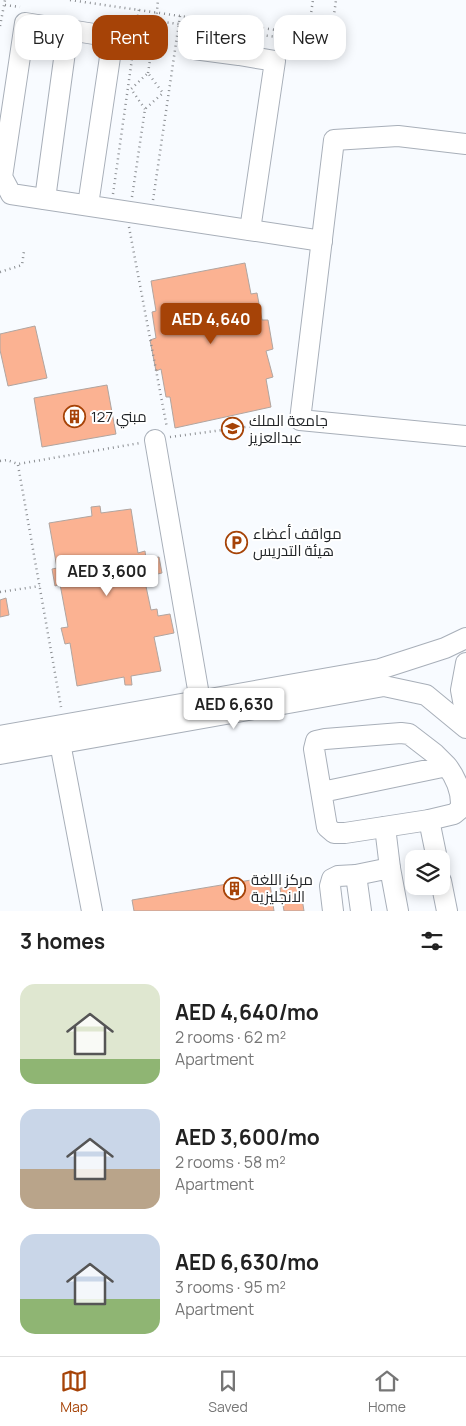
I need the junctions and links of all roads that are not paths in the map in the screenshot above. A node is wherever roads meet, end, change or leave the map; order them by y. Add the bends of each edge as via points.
1 (82, 32) edge
2 (264, 59) edge
3 (19, 60) edge
4 (64, 60) edge
5 (466, 144) edge
6 (45, 199) junction
7 (88, 205) junction
8 (250, 230) junction
9 (322, 241) junction
10 (161, 434) road end
11 (466, 436) edge
12 (466, 638) edge
13 (466, 663) edge
14 (200, 701) junction
15 (466, 717) edge
16 (466, 728) edge
17 (0, 736) edge
18 (60, 743) junction
19 (0, 754) edge
20 (447, 766) junction
21 (322, 792) junction
22 (429, 820) junction
23 (385, 827) junction
24 (435, 850) edge
25 (390, 868) junction
26 (356, 875) junction
27 (444, 895) edge
28 (92, 911) edge
29 (334, 911) edge
30 (361, 911) edge
31 (398, 911) edge
32 (447, 911) edge

1 - 7 street via 113,37
2 - 8 street via 275,61
3 - 6 street via 2,177 11,194
4 - 6 street
5 - 9 street via 398,136 334,140
6 - 7 street
7 - 8 street via 131,206
8 - 9 street
9 - 11 street via 300,420
10 - 14 street
12 - 14 street via 380,669
13 - 15 street via 461,690
14 - 17 street
16 - 18 street via 426,695 384,686
18 - 19 street
18 - 28 street
20 - 21 street
20 - 21 street via 410,734 325,739 316,741 314,749
20 - 22 street via 454,775 460,808 454,814
21 - 23 street via 327,827 334,833
22 - 23 street
22 - 24 street
23 - 25 street
25 - 26 street
25 - 31 street
26 - 29 street via 332,879
26 - 30 street
27 - 32 street

